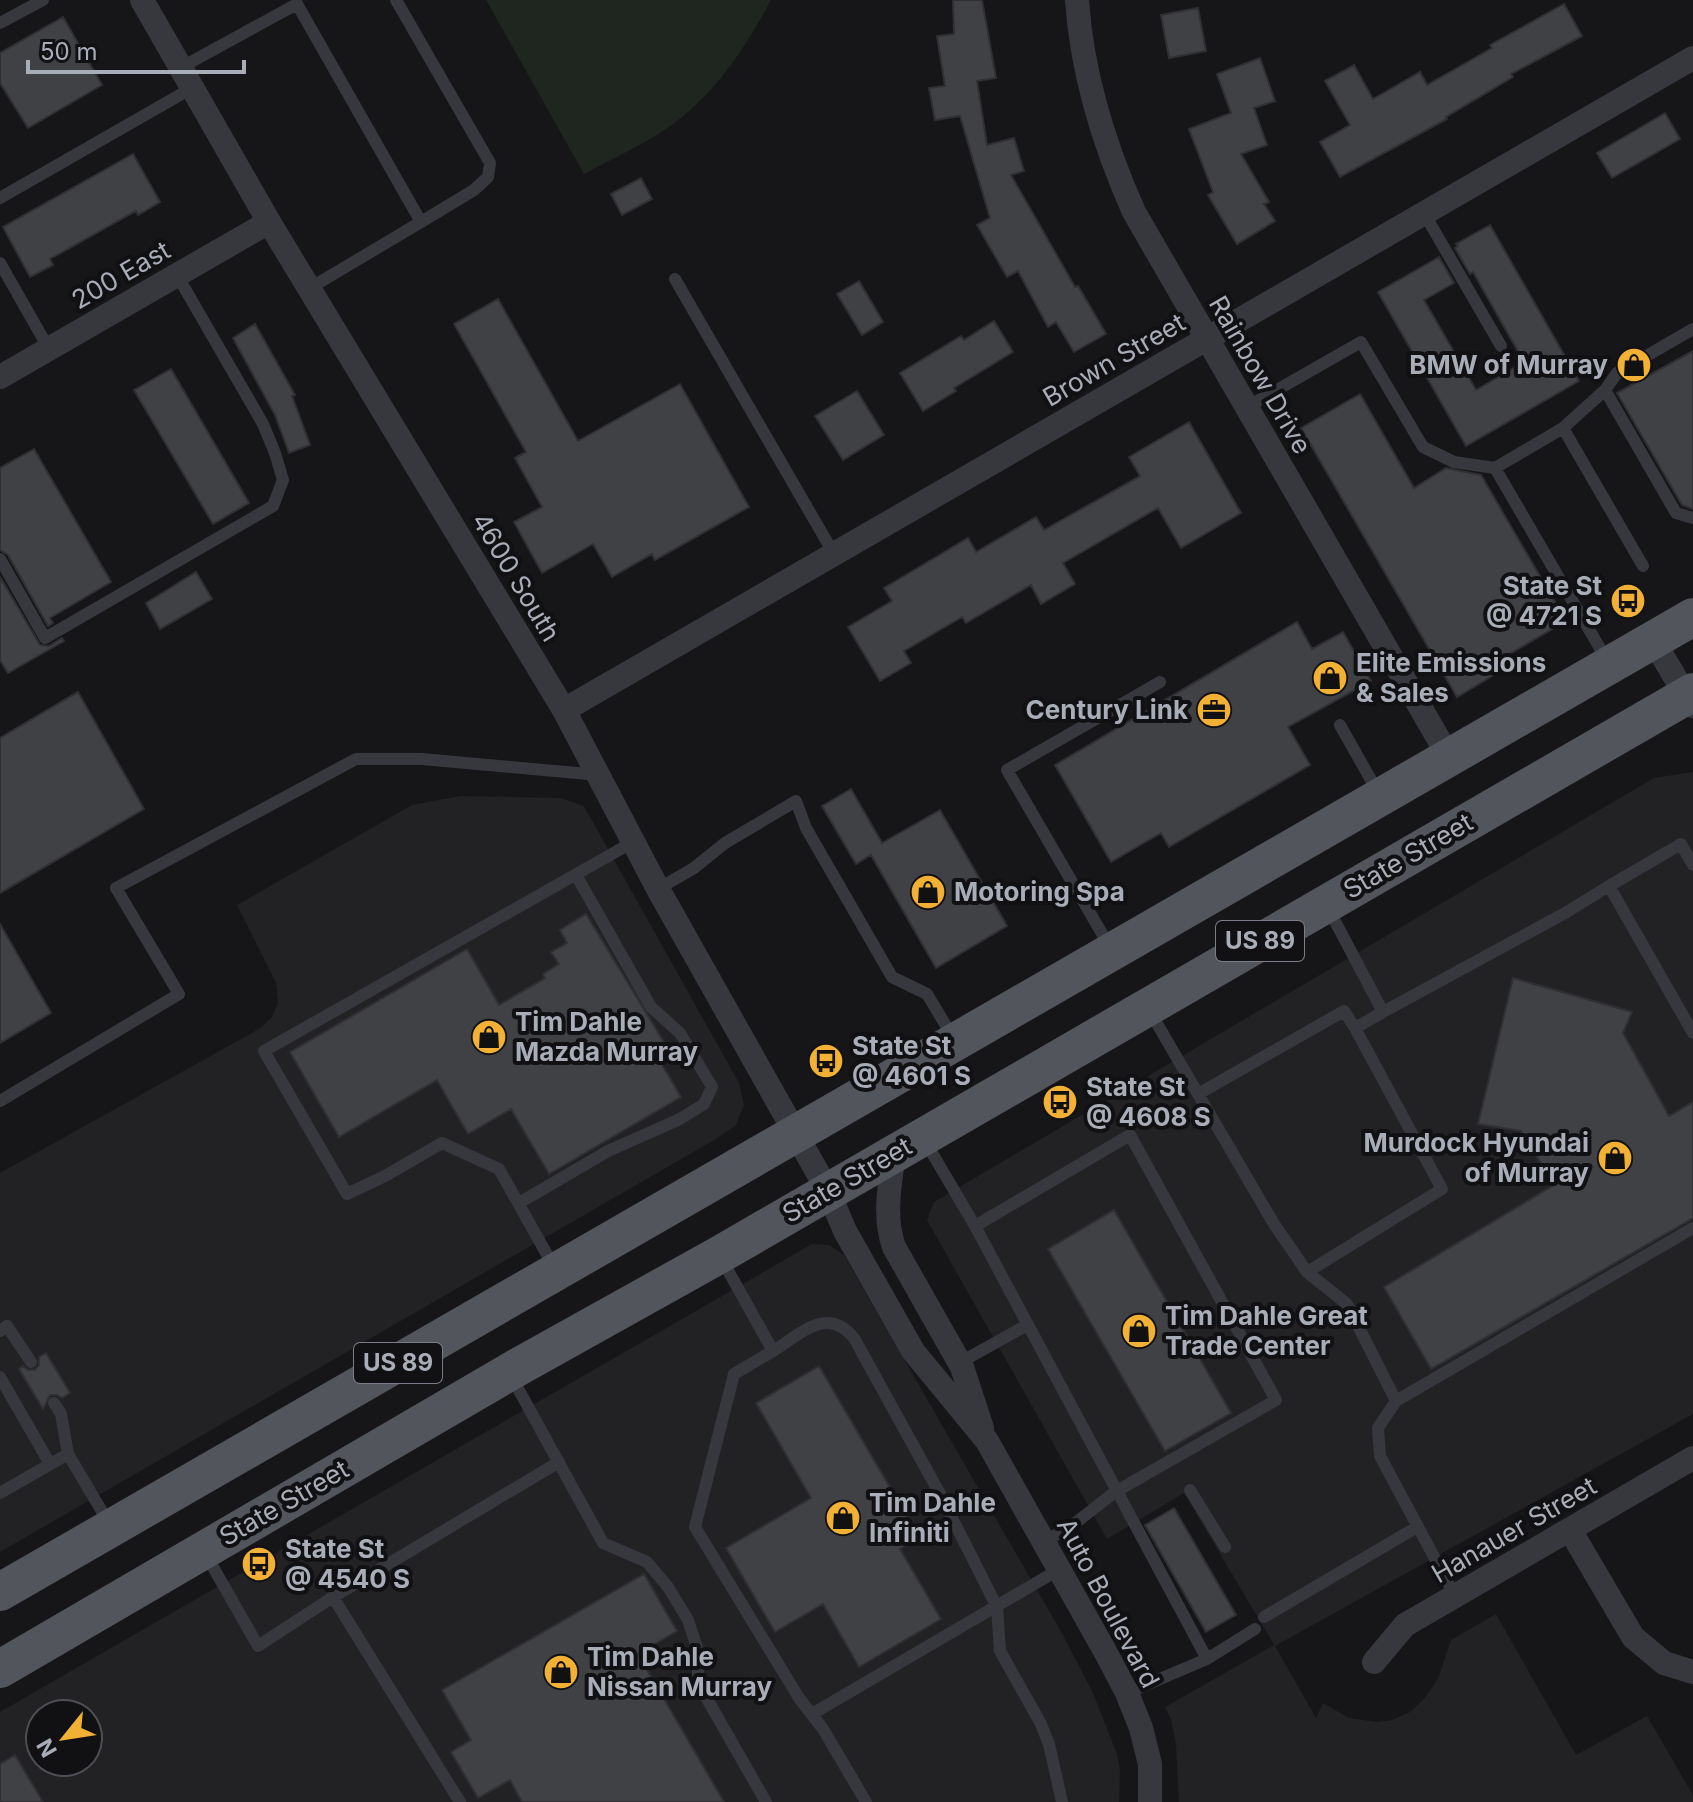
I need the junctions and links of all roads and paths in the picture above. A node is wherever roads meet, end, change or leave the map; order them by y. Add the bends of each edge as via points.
1 (43, 0) edge
2 (142, 0) edge
3 (396, 0) edge
4 (1077, 0) edge
5 (301, 2) edge
6 (0, 23) edge
7 (1693, 58) edge
8 (186, 78) junction
9 (0, 198) edge
10 (1424, 213) junction
11 (269, 222) junction
12 (421, 222) junction
13 (0, 263) edge
14 (177, 275) junction
15 (675, 279) dead end
16 (310, 288) junction
17 (1693, 329) edge
18 (1207, 338) junction
19 (1501, 346) dead end
20 (49, 349) junction
21 (0, 377) edge
22 (1605, 390) junction
23 (1247, 407) junction
24 (1563, 428) junction
25 (1495, 468) junction
26 (1693, 518) edge
27 (834, 554) junction
28 (0, 559) edge
29 (1643, 566) dead end
30 (1693, 617) edge
31 (1653, 640) junction
32 (1609, 665) junction
33 (1160, 682) dead end
34 (1691, 699) edge
35 (564, 710) junction
36 (1340, 725) dead end
37 (1449, 757) junction
38 (599, 775) junction
39 (1381, 797) junction
40 (633, 842) junction
41 (1693, 865) edge
42 (576, 875) junction
43 (1609, 886) junction
44 (658, 889) junction
45 (1326, 904) junction
46 (1112, 952) junction
47 (1147, 1007) junction
48 (1383, 1012) junction
49 (1355, 1028) junction
50 (1693, 1033) edge
51 (956, 1042) junction
52 (1198, 1094) junction
53 (0, 1101) edge
54 (795, 1134) junction
55 (908, 1145) junction
56 (828, 1191) junction
57 (519, 1203) junction
58 (975, 1226) junction
59 (1693, 1228) edge
60 (719, 1255) junction
61 (557, 1272) junction
62 (1307, 1272) junction
63 (1027, 1325) junction
64 (0, 1331) edge
65 (773, 1351) junction
66 (31, 1362) dead end
67 (959, 1363) junction
68 (509, 1372) junction
69 (0, 1377) edge
70 (1396, 1401) junction
71 (54, 1403) dead end
72 (987, 1441) junction
73 (68, 1454) junction
74 (1693, 1458) edge
75 (559, 1462) junction
76 (50, 1464) junction
77 (1190, 1490) dead end
78 (1115, 1492) junction
79 (0, 1493) edge
80 (1417, 1527) junction
81 (111, 1528) junction
82 (1570, 1530) junction
83 (1044, 1542) junction
84 (1225, 1547) dead end
85 (204, 1550) junction
86 (1060, 1569) junction
87 (2, 1587) edge
88 (1455, 1596) junction
89 (333, 1597) junction
90 (997, 1607) junction
91 (1264, 1617) dead end
92 (1255, 1629) dead end
93 (1207, 1659) junction
94 (1374, 1662) dead end
95 (0, 1669) edge
96 (1693, 1672) edge
97 (1127, 1693) junction
98 (812, 1714) junction
99 (460, 1802) edge
100 (766, 1802) edge
101 (866, 1802) edge
102 (1062, 1802) edge
103 (1150, 1802) edge

1 - 6 lane
2 - 8 street, 4600 South
3 - 12 lane via 490,163 488,177 474,190
4 - 18 street, Rainbow Drive via 1094,102 1119,178
5 - 8 lane
5 - 12 lane
7 - 10 street, Brown Street
8 - 9 lane
8 - 11 street, 4600 South
10 - 18 street, Brown Street
10 - 19 lane
11 - 14 street, 200 East
11 - 16 street, 4600 South
12 - 16 lane
13 - 20 lane
14 - 20 street, 200 East
14 - 28 lane via 263,424 283,480 273,506 45,638
15 - 27 lane
16 - 35 street, 4600 South
17 - 22 lane via 1617,373
18 - 23 street, Rainbow Drive
18 - 27 street, Brown Street
20 - 21 street, 200 East
22 - 24 lane
22 - 26 lane via 1676,513
23 - 25 lane via 1361,342 1423,447 1454,462
23 - 37 street, Rainbow Drive
24 - 25 lane
24 - 29 lane
25 - 32 lane
27 - 35 street, Brown Street
30 - 31 main road, US 89
31 - 32 main road, US 89
31 - 34 street
32 - 37 main road, US 89
33 - 46 lane via 1007,770
34 - 45 main road, State Street / US 89
35 - 38 street, 4600 South
36 - 39 lane
37 - 39 main road, US 89
38 - 40 street, 4600 South
38 - 53 lane via 422,759 356,759 116,888 179,994
39 - 46 main road, US 89
40 - 42 lane
40 - 44 street, 4600 South
41 - 43 lane via 1681,844
42 - 57 lane via 651,1007 680,1033 712,1087 704,1104 692,1112 608,1151
42 - 57 lane via 264,1051 347,1194 442,1143 499,1169
43 - 48 lane
43 - 50 lane
44 - 51 lane via 796,801 806,828 892,977 927,994
44 - 54 street, 4600 South
45 - 47 main road, State Street / US 89
45 - 48 lane
46 - 51 main road, US 89
47 - 52 lane
47 - 55 main road, State Street / US 89
48 - 49 lane
49 - 52 lane via 1344,1011
49 - 62 lane via 1442,1189
51 - 54 main road, US 89
52 - 62 lane
54 - 56 street, 4600 South
54 - 61 main road, US 89
55 - 56 main road, State Street / US 89
55 - 58 lane
55 - 67 street, Auto Boulevard via 887,1207 889,1233
56 - 60 main road, State Street / US 89
56 - 72 street, Auto Boulevard via 913,1351
57 - 61 lane
58 - 63 lane
58 - 78 lane via 1130,1135 1276,1400
59 - 70 lane
60 - 65 lane
60 - 68 main road, State Street / US 89
61 - 81 main road, US 89
62 - 70 lane via 1347,1304
63 - 67 lane
63 - 78 lane
64 - 66 lane via 7,1326
65 - 90 lane via 830,1321 854,1338
65 - 98 lane via 734,1374 695,1527
67 - 72 street, Auto Boulevard
68 - 75 lane
68 - 85 main road, State Street / US 89
69 - 76 lane
70 - 80 lane via 1378,1428 1380,1456
71 - 73 lane
72 - 83 street, Auto Boulevard
73 - 76 lane
73 - 81 lane
74 - 82 street, Hanauer Street
75 - 89 lane
75 - 100 lane via 603,1543 647,1562 668,1587 688,1620 698,1651 698,1683
76 - 79 lane
77 - 84 lane
78 - 83 lane
78 - 93 lane
80 - 88 lane
80 - 91 lane
81 - 87 main road, US 89
82 - 88 street, Hanauer Street
82 - 96 street via 1633,1637 1664,1663
83 - 86 street, Auto Boulevard
85 - 89 lane via 258,1646
85 - 95 main road, State Street / US 89
86 - 90 lane
86 - 97 street, Auto Boulevard
88 - 94 street, Hanauer Street via 1405,1625
89 - 99 lane
90 - 98 lane
90 - 102 lane via 1000,1651 1049,1744
92 - 93 lane
93 - 97 lane
97 - 103 street, Auto Boulevard via 1150,1764
98 - 101 lane

